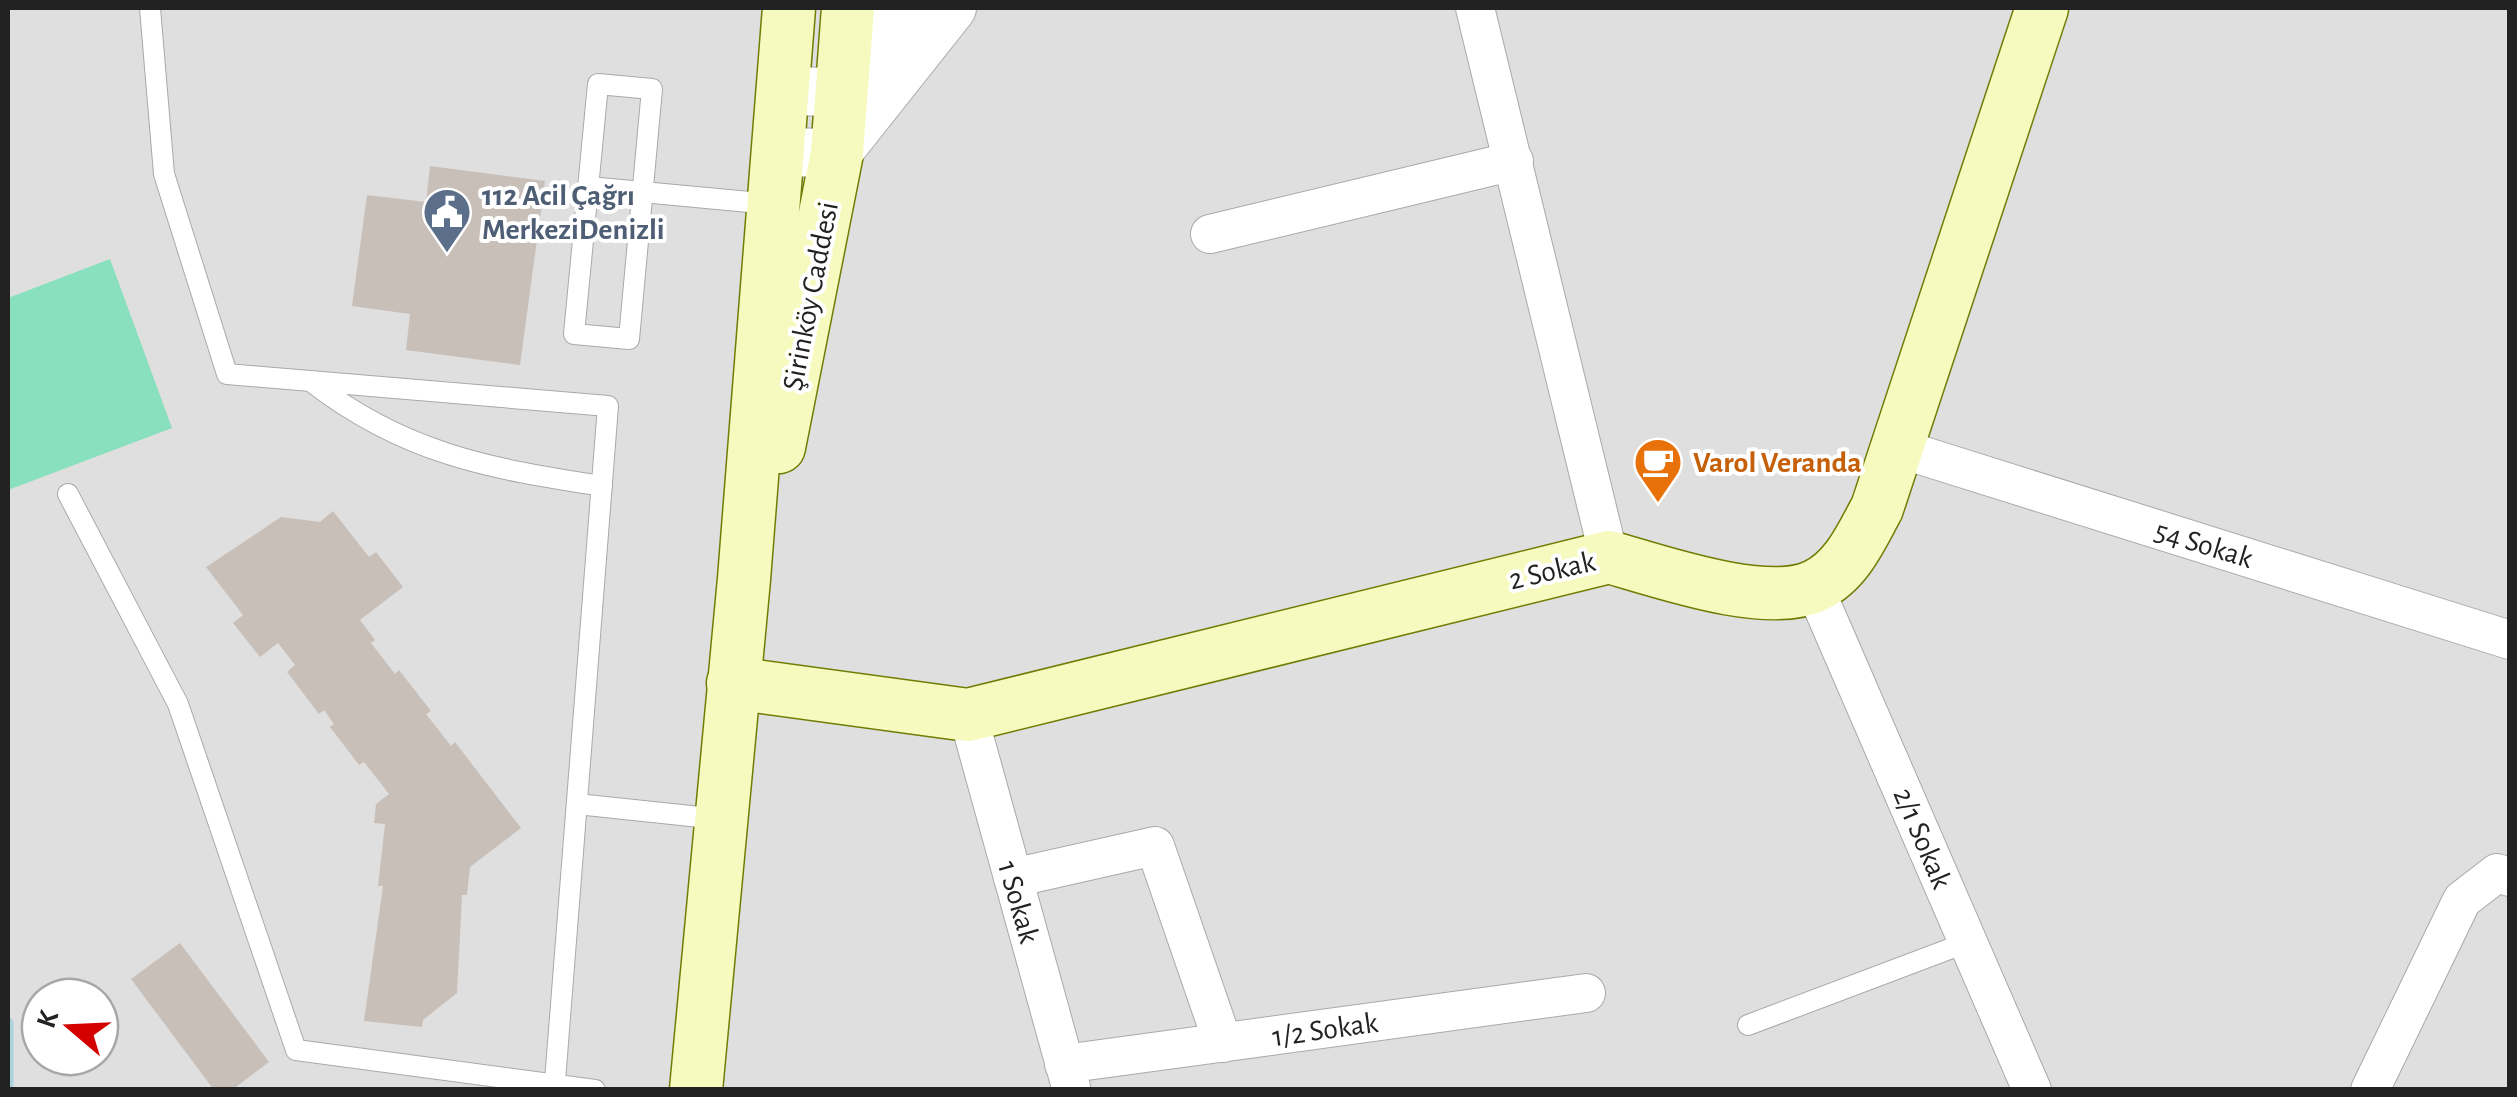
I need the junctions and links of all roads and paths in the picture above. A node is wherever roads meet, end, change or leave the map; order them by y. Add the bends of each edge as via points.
1 (150, 8) edge
2 (790, 8) edge
3 (848, 8) edge
4 (896, 8) edge
5 (952, 8) edge
6 (1475, 8) edge
7 (2042, 8) edge
8 (782, 91) junction
9 (840, 92) junction
10 (777, 152) junction
11 (837, 153) junction
12 (1514, 161) junction
13 (588, 186) junction
14 (642, 192) junction
15 (771, 204) junction
16 (1210, 234) dead end
17 (310, 380) junction
18 (1898, 448) junction
19 (602, 486) junction
20 (68, 494) dead end
21 (1609, 557) junction
22 (744, 580) junction
23 (1814, 587) junction
24 (2510, 640) edge
25 (733, 683) junction
26 (968, 715) junction
27 (577, 804) junction
28 (720, 820) junction
29 (2510, 877) edge
30 (1013, 878) junction
31 (1968, 942) junction
32 (1586, 993) dead end
33 (1748, 1025) dead end
34 (1223, 1043) junction
35 (1068, 1077) edge
36 (555, 1082) junction
37 (595, 1090) edge
38 (696, 1090) edge
39 (2032, 1090) edge
40 (2370, 1090) edge

1 - 17 lane via 164,174 227,374
2 - 8 main road, Şirinköy Caddesi
3 - 9 main road, Şirinköy Caddesi
4 - 9 street
5 - 11 street
6 - 12 street
7 - 18 main road
8 - 9 street
8 - 10 main road, Şirinköy Caddesi
9 - 11 main road, Şirinköy Caddesi
10 - 11 street
10 - 15 main road, Şirinköy Caddesi
11 - 22 main road, Şirinköy Caddesi via 791,400
12 - 16 street
12 - 21 street
13 - 14 lane
13 - 14 lane via 598,84 652,89
13 - 14 lane via 574,334 629,339
14 - 15 lane
15 - 22 main road, Şirinköy Caddesi
17 - 19 lane via 356,416 409,441 516,472
17 - 19 lane via 608,406
18 - 23 main road via 1877,508 1848,561
18 - 24 street, 54 Sokak
19 - 27 lane
20 - 36 lane via 178,704 296,1050
21 - 23 main road, 2 Sokak via 1774,594
21 - 26 main road, 2 Sokak
22 - 25 main road, Şirinköy Caddesi
23 - 31 street, 2/1 Sokak
25 - 26 main road, 2 Sokak
25 - 28 main road, Şirinköy Caddesi
26 - 30 street, 1 Sokak
27 - 28 lane
27 - 36 lane
28 - 38 main road, Şirinköy Caddesi
29 - 40 street via 2497,873 2462,900
30 - 34 street via 1155,846
30 - 35 street, 1 Sokak
31 - 33 lane
31 - 39 street, 2/1 Sokak
32 - 34 street, 1/2 Sokak
34 - 35 street, 1/2 Sokak
36 - 37 lane

